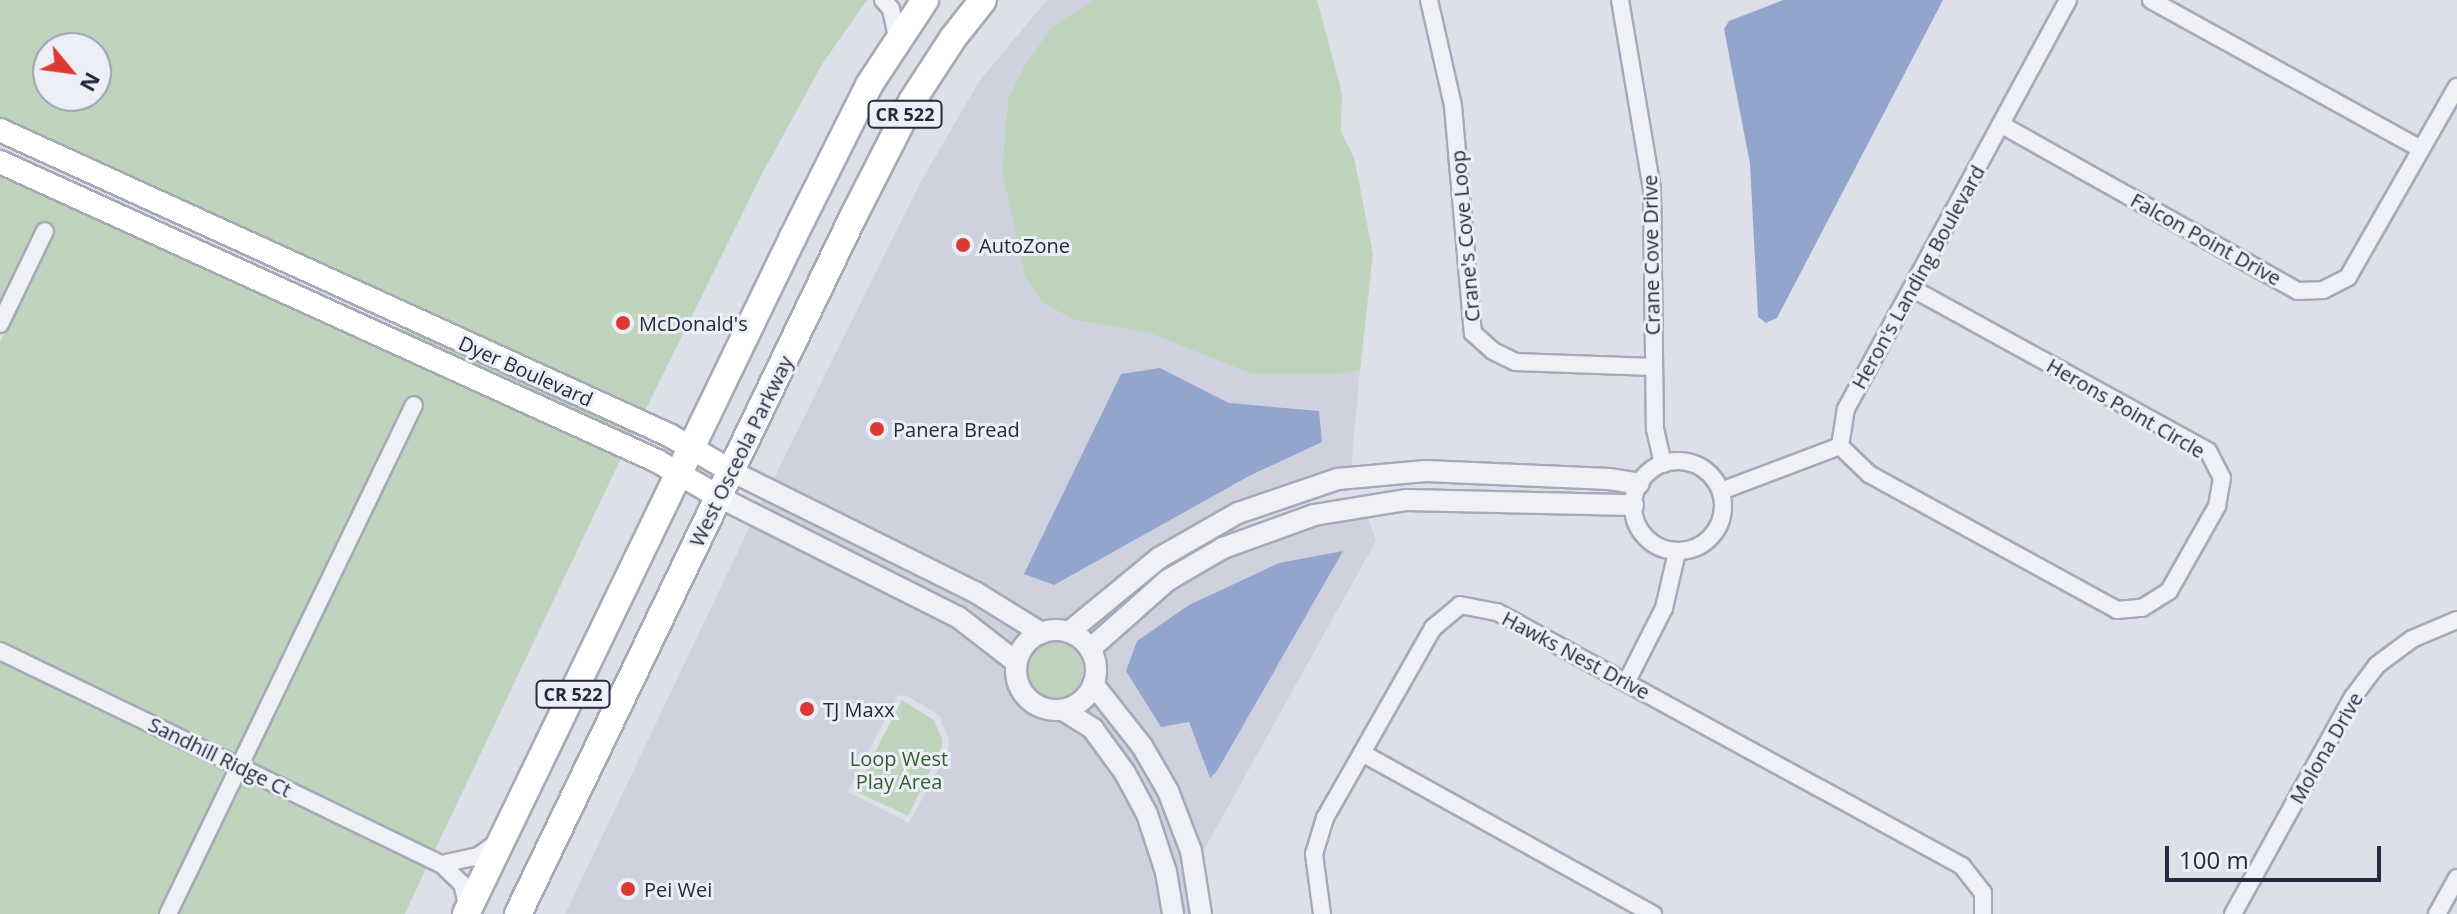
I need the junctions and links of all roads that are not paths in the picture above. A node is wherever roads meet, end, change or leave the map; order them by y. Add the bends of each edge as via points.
1 (883, 0) edge
2 (925, 0) edge
3 (983, 0) edge
4 (1429, 0) edge
5 (1620, 0) edge
6 (2068, 0) edge
7 (2151, 0) edge
8 (897, 38) junction
9 (2457, 87) edge
10 (2002, 125) junction
11 (0, 130) edge
12 (2421, 149) junction
13 (0, 155) edge
14 (0, 162) edge
15 (45, 231) dead end
16 (225, 233) junction
17 (238, 271) junction
18 (1912, 288) junction
19 (421, 323) junction
20 (0, 324) edge
21 (1653, 367) junction
22 (414, 405) dead end
23 (1840, 446) junction
24 (692, 448) junction
25 (1663, 464) junction
26 (731, 471) junction
27 (679, 474) junction
28 (1639, 484) junction
29 (1721, 491) junction
30 (719, 497) junction
31 (1633, 505) junction
32 (1677, 552) junction
33 (2457, 620) edge
34 (1069, 632) junction
35 (1041, 633) junction
36 (1090, 649) junction
37 (0, 651) edge
38 (1016, 662) junction
39 (1627, 681) junction
40 (1093, 684) junction
41 (1063, 710) junction
42 (1362, 753) junction
43 (239, 767) junction
44 (505, 835) junction
45 (441, 864) junction
46 (2457, 878) edge
47 (467, 912) edge
48 (168, 914) edge
49 (518, 914) edge
50 (1173, 914) edge
51 (1201, 914) edge
52 (1322, 914) edge
53 (1653, 914) edge
54 (1983, 914) edge
55 (2233, 914) edge
56 (2437, 914) edge

1 - 8 street via 891,9
2 - 8 main road, CR 522
3 - 26 main road, West Osceola Parkway / CR 522 via 912,101
4 - 21 street, Crane's Cove Loop via 1453,106 1473,333 1516,362
5 - 21 street, Crane Cove Drive via 1652,189
6 - 10 street, Heron's Landing Boulevard
7 - 12 street
8 - 24 main road, CR 522 via 813,195
9 - 12 street, Falcon Point Drive
10 - 12 street, Falcon Point Drive via 2298,291 2323,290 2348,277
10 - 18 street, Heron's Landing Boulevard
11 - 16 main road, Dyer Boulevard
13 - 16 main road via 18,157 184,233
14 - 17 main road, Dyer Boulevard
15 - 20 street
16 - 19 main road, Dyer Boulevard
17 - 19 main road via 259,261 391,321
17 - 27 main road, Dyer Boulevard
18 - 23 street, Heron's Landing Boulevard via 1846,409
18 - 23 street, Herons Point Circle via 2208,451 2222,478 2217,506 2169,591 2142,608 2117,610 1869,474
19 - 24 main road, Dyer Boulevard
21 - 25 street, Crane Cove Drive via 1655,429
22 - 43 street
23 - 29 street
24 - 26 main road, Dyer Boulevard
24 - 27 main road, CR 522
25 - 28 street
25 - 29 street via 1698,465
26 - 30 main road, West Osceola Parkway / CR 522
26 - 35 street, Dyer Boulevard via 975,592
27 - 30 main road, Dyer Boulevard
27 - 44 main road, CR 522
28 - 31 street
28 - 34 street via 1426,471 1338,479 1238,513 1159,558
29 - 32 street via 1720,526 1701,545
30 - 38 street, Dyer Boulevard via 958,617
30 - 49 main road, West Osceola Parkway / CR 522
31 - 32 street via 1641,532
31 - 36 street via 1407,500 1314,515 1223,548 1168,580
32 - 39 street via 1664,608
33 - 55 street, Molona Drive via 2412,639 2377,665 2353,697
34 - 35 street
34 - 36 street
35 - 38 street
36 - 40 street
37 - 43 street, Sandhill Ridge Ct
38 - 41 street via 1021,692 1038,707
39 - 42 street, Hawks Nest Drive via 1497,612 1460,605 1433,628
39 - 54 street, Hawks Nest Drive via 1962,866 1983,893
40 - 41 street via 1076,705
40 - 51 street via 1142,746 1168,791 1191,851
41 - 50 street via 1093,729 1125,773 1147,814
42 - 52 street via 1325,818 1314,854
42 - 53 street
43 - 45 street, Sandhill Ridge Ct
43 - 48 street
44 - 45 street via 478,856
44 - 47 main road, CR 522
45 - 47 street via 462,884
46 - 56 street

